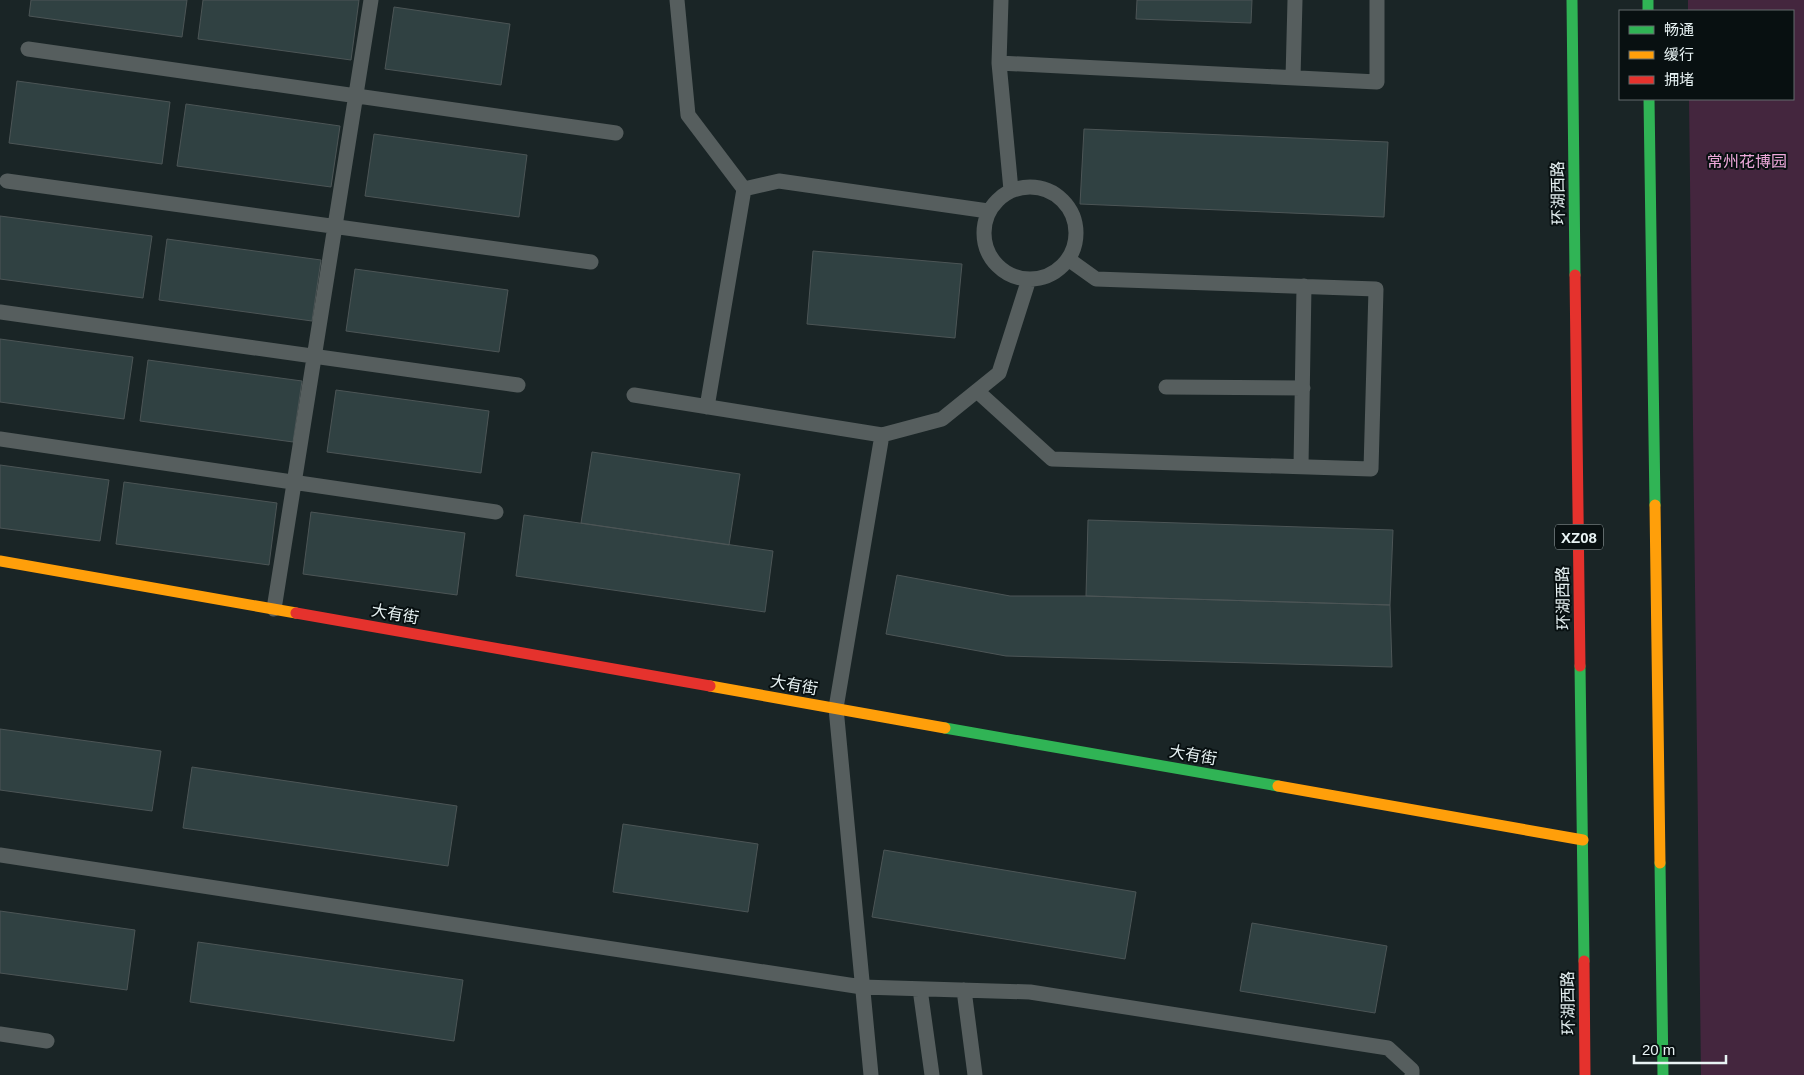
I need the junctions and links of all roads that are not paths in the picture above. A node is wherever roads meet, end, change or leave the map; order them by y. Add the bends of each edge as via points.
1 (371, 0) edge
2 (677, 0) edge
3 (1001, 0) edge
4 (1295, 0) edge
5 (1377, 0) edge
6 (1572, 0) edge
7 (28, 49) dead end
8 (999, 63) junction
9 (1294, 78) junction
10 (356, 96) junction
11 (1649, 100) edge
12 (616, 133) dead end
13 (6, 181) dead end
14 (744, 189) junction
15 (1011, 190) junction
16 (988, 211) junction
17 (335, 227) junction
18 (1068, 259) junction
19 (591, 262) dead end
20 (1029, 279) junction
21 (1304, 286) junction
22 (0, 312) edge
23 (314, 357) junction
24 (518, 386) dead end
25 (1166, 386) dead end
26 (1303, 388) junction
27 (977, 391) junction
28 (634, 395) dead end
29 (707, 406) junction
30 (882, 435) junction
31 (0, 439) edge
32 (1301, 466) junction
33 (294, 482) junction
34 (496, 512) dead end
35 (0, 561) edge
36 (274, 609) junction
37 (836, 708) junction
38 (1583, 840) junction
39 (0, 856) edge
40 (862, 987) junction
41 (920, 989) junction
42 (964, 990) junction
43 (0, 1034) edge
44 (47, 1041) dead end
45 (871, 1075) edge
46 (932, 1075) edge
47 (974, 1075) edge
48 (1412, 1075) edge
49 (1585, 1075) edge
50 (1663, 1075) edge

1 - 10 lane
2 - 14 lane via 688,116
3 - 8 lane
4 - 9 lane
5 - 9 lane via 1377,82
6 - 38 main road, 环湖西路 / XZ08
7 - 10 lane
8 - 9 lane
8 - 15 lane
10 - 12 lane
10 - 17 lane
11 - 50 main road
13 - 17 lane
14 - 16 lane via 779,181
14 - 29 lane
15 - 16 lane via 998,198
15 - 18 lane via 1041,187 1055,193 1066,204 1074,216 1076,231 1075,246
16 - 20 lane via 983,226 989,256 999,268 1013,276
17 - 19 lane
17 - 23 lane
18 - 20 lane via 1044,277
18 - 21 lane via 1096,279
20 - 27 lane via 999,373
21 - 26 lane
21 - 32 lane via 1376,289 1372,468
22 - 23 lane
23 - 24 lane
23 - 33 lane
25 - 26 lane
26 - 32 lane
27 - 30 lane via 942,419
27 - 32 lane via 1052,459
28 - 29 lane
29 - 30 lane
30 - 37 lane
31 - 33 lane
33 - 34 lane
33 - 36 lane
35 - 36 main road, 大有街
36 - 37 main road, 大有街
37 - 38 main road, 大有街
37 - 40 lane
38 - 49 main road, 环湖西路 / XZ08
39 - 40 lane
40 - 41 lane
40 - 45 lane
41 - 42 lane
41 - 46 lane
42 - 47 lane
42 - 48 lane via 1030,992 1388,1048 1412,1070
43 - 44 lane

